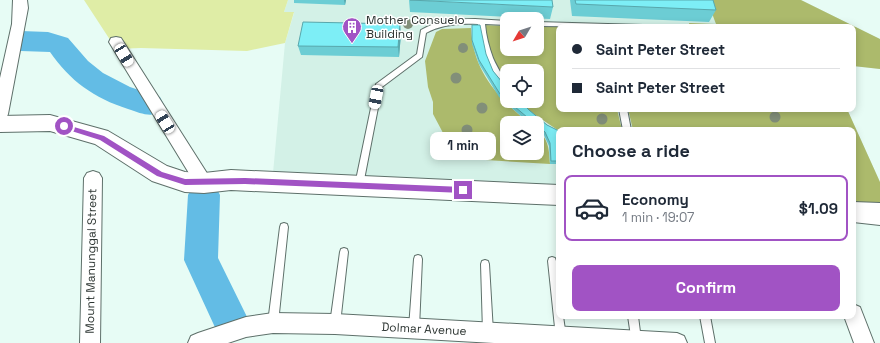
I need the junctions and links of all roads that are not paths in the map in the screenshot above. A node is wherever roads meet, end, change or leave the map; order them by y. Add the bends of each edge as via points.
1 (20, 0) edge
2 (481, 22) junction
3 (500, 23) edge
4 (544, 24) edge
5 (556, 25) edge
6 (116, 42) dead end
7 (5, 63) edge
8 (500, 80) edge
9 (624, 112) edge
10 (0, 114) edge
11 (0, 124) edge
12 (626, 127) edge
13 (93, 178) dead end
14 (204, 183) junction
15 (359, 185) junction
16 (556, 195) edge
17 (856, 212) edge
18 (880, 214) edge
19 (284, 227) dead end
20 (344, 252) dead end
21 (418, 259) dead end
22 (552, 261) dead end
23 (485, 264) dead end
24 (556, 295) edge
25 (559, 319) edge
26 (633, 319) edge
27 (706, 319) edge
28 (855, 319) edge
29 (273, 323) junction
30 (334, 324) junction
31 (414, 329) junction
32 (488, 333) junction
33 (434, 336) edge
34 (516, 338) edge
35 (561, 338) junction
36 (636, 340) junction
37 (597, 341) edge
38 (90, 343) edge
39 (198, 343) edge
40 (677, 343) edge
41 (710, 343) edge
42 (864, 343) edge

1 - 7 street via 19,24
2 - 3 lane
2 - 8 lane via 487,56
2 - 15 lane via 442,23 429,27 424,32 420,55 379,86
4 - 5 lane
6 - 14 street
7 - 10 street
9 - 12 lane
11 - 14 street via 50,123 64,126 101,138 160,174 185,182
13 - 38 street, Mount Manunggal Street
14 - 15 street via 230,180
15 - 16 street
17 - 18 street
19 - 29 lane
20 - 30 lane
21 - 31 lane
22 - 24 lane
23 - 32 lane
25 - 35 lane
26 - 36 lane
27 - 41 lane
28 - 42 street
29 - 30 street, Dolmar Avenue
29 - 39 street, Dolmar Avenue via 246,327
30 - 31 street, Dolmar Avenue
31 - 33 street, Dolmar Avenue
32 - 33 street, Dolmar Avenue
32 - 34 street, Dolmar Avenue
34 - 35 street, Dolmar Avenue
35 - 37 street, Dolmar Avenue
36 - 37 street, Dolmar Avenue
36 - 40 street, Dolmar Avenue

